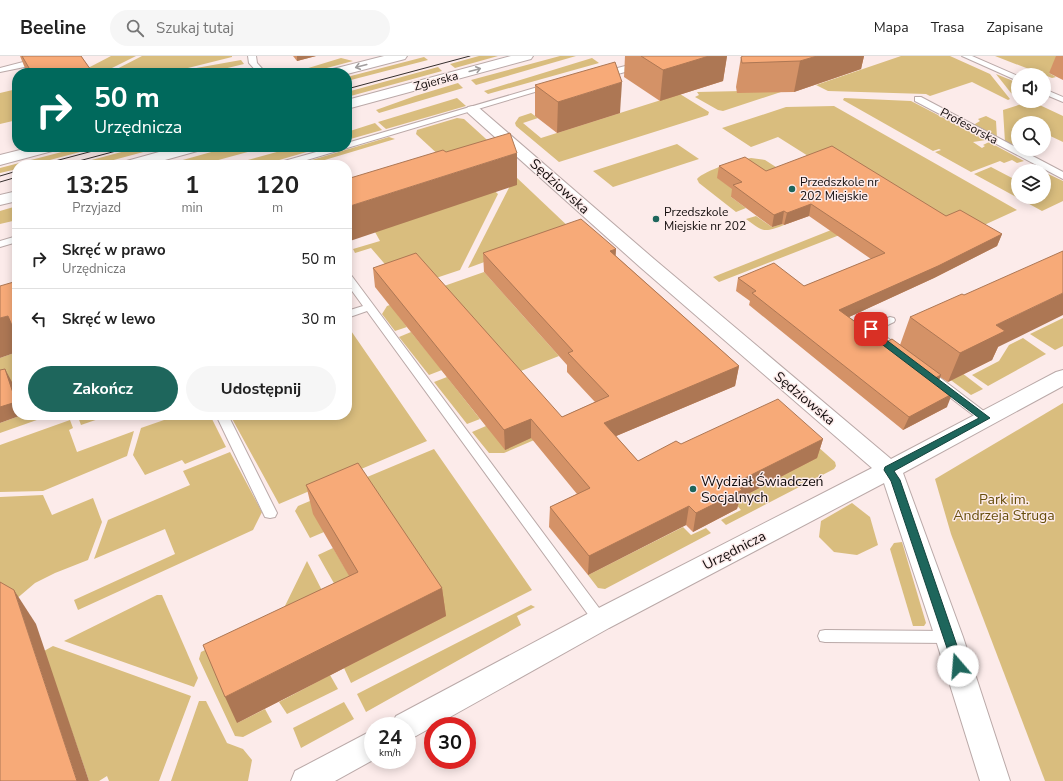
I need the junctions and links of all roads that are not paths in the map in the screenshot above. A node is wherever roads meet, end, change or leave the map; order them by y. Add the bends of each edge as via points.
1 (52, 56) edge
2 (252, 56) edge
3 (400, 56) edge
4 (526, 56) edge
5 (650, 56) edge
6 (966, 56) edge
7 (258, 68) edge
8 (352, 68) edge
9 (0, 70) edge
10 (595, 73) edge
11 (1011, 76) edge
12 (558, 84) edge
13 (1051, 94) edge
14 (918, 99) dead end
15 (1063, 100) edge
16 (352, 104) edge
17 (473, 110) junction
18 (352, 145) edge
19 (31, 152) edge
20 (177, 152) edge
21 (326, 152) edge
22 (0, 160) edge
23 (147, 160) edge
24 (298, 160) edge
25 (1063, 176) edge
26 (12, 197) edge
27 (0, 200) edge
28 (12, 240) edge
29 (0, 244) edge
30 (352, 284) edge
31 (369, 307) junction
32 (352, 313) edge
33 (890, 320) dead end
34 (904, 357) edge
35 (916, 366) edge
36 (1063, 377) edge
37 (985, 418) junction
38 (224, 420) edge
39 (888, 470) junction
40 (270, 513) dead end
41 (600, 620) junction
42 (826, 636) dead end
43 (949, 637) junction
44 (416, 721) edge
45 (364, 749) edge
46 (306, 781) edge
47 (995, 781) edge

1 - 9 lane
2 - 7 lane via 253,63
3 -> 8 street
16 -> 4 street, Zgierska
5 - 10 lane via 640,59 636,66 614,72
6 - 11 lane
12 - 17 lane
13 - 15 lane
14 - 25 lane, Profesorska
17 - 18 lane
17 - 39 street, Sędziowska
19 - 22 street
20 - 23 street
21 - 24 lane
26 - 27 street
28 - 29 lane
30 - 31 lane
31 - 32 lane
31 - 41 lane
33 - 34 lane via 871,329
35 - 37 lane
36 - 37 street, Urzędnicza
37 - 39 street, Urzędnicza
38 - 40 lane
39 - 41 street, Urzędnicza
39 - 43 street, Sędziowska via 896,480
41 - 44 street, Urzędnicza
42 - 43 lane
43 - 47 street, Sędziowska
45 - 46 street

